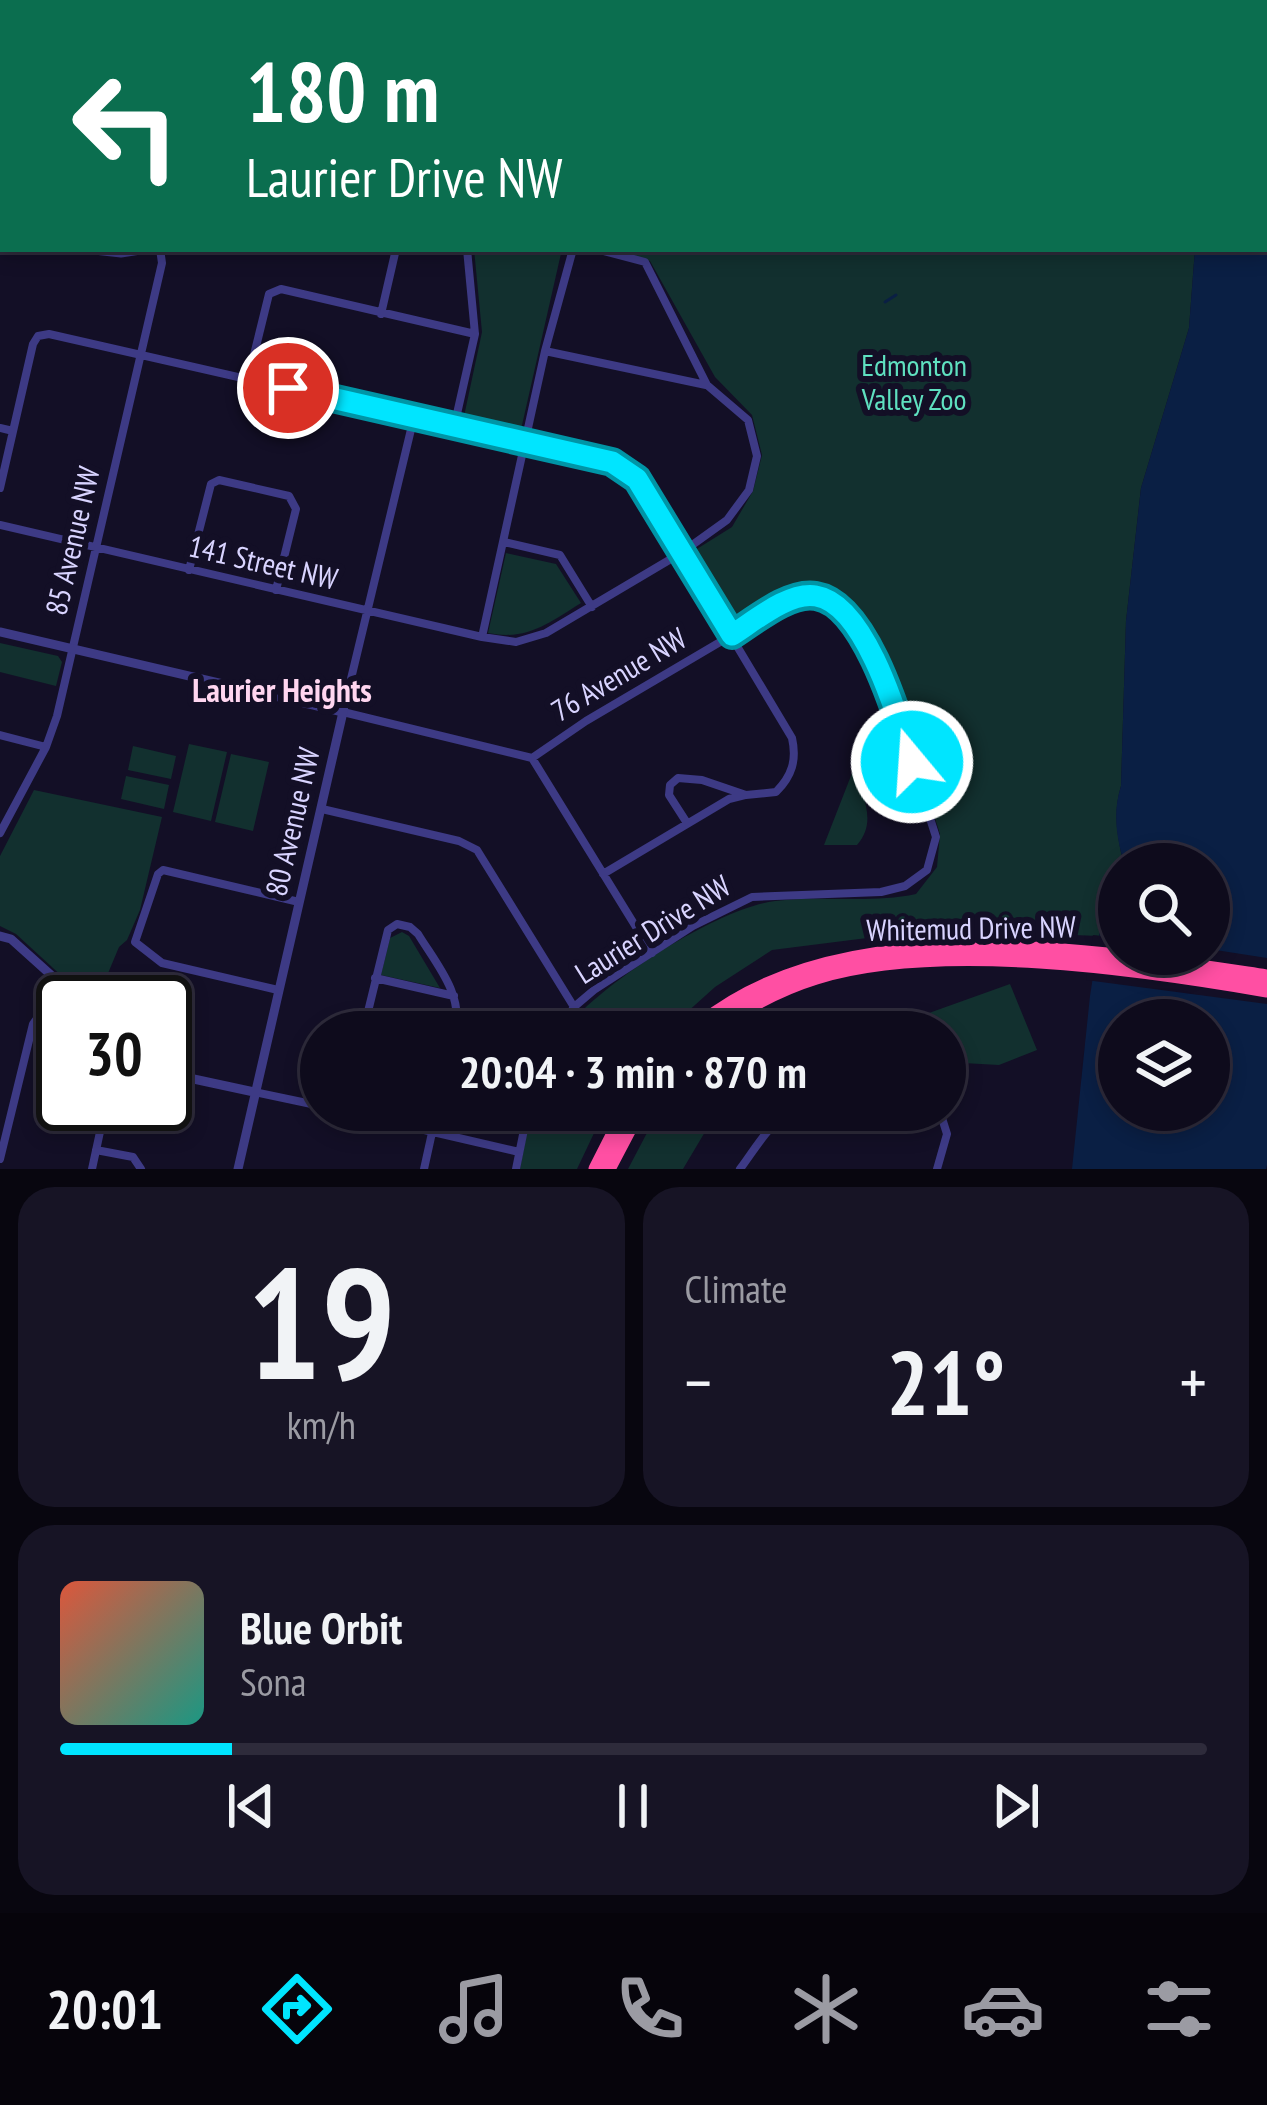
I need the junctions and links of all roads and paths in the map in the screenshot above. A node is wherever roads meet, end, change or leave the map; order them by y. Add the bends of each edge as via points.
1 (160, 252) edge
2 (395, 252) edge
3 (467, 252) edge
4 (572, 252) edge
5 (607, 252) edge
6 (381, 314) junction
7 (475, 334) junction
8 (545, 351) junction
9 (141, 355) junction
10 (248, 380) junction
11 (707, 385) junction
12 (414, 417) junction
13 (454, 427) junction
14 (0, 428) edge
15 (13, 431) junction
16 (526, 445) junction
17 (0, 488) edge
18 (0, 525) edge
19 (504, 542) junction
20 (96, 549) junction
21 (681, 553) junction
22 (189, 570) junction
23 (276, 590) junction
24 (592, 607) junction
25 (366, 612) junction
26 (0, 632) edge
27 (732, 635) junction
28 (482, 637) junction
29 (73, 649) junction
30 (343, 712) junction
31 (0, 735) edge
32 (46, 747) junction
33 (532, 758) junction
34 (746, 795) junction
35 (322, 809) junction
36 (687, 823) junction
37 (0, 833) edge
38 (603, 874) junction
39 (299, 902) junction
40 (0, 936) edge
41 (652, 953) junction
42 (1065, 958) junction
43 (52, 975) edge
44 (1267, 977) edge
45 (376, 978) junction
46 (278, 990) junction
47 (1267, 990) edge
48 (455, 996) junction
49 (574, 1007) junction
50 (368, 1011) edge
51 (459, 1011) edge
52 (571, 1011) edge
53 (723, 1011) edge
54 (743, 1011) edge
55 (36, 1020) edge
56 (192, 1079) edge
57 (254, 1092) junction
58 (300, 1102) edge
59 (100, 1131) edge
60 (432, 1131) joint
61 (524, 1131) edge
62 (615, 1131) edge
63 (628, 1131) edge
64 (96, 1150) junction
65 (519, 1152) junction
66 (0, 1159) edge
67 (92, 1169) edge
68 (141, 1169) edge
69 (238, 1169) edge
70 (424, 1169) edge
71 (516, 1169) edge
72 (596, 1169) edge
73 (608, 1169) edge
74 (740, 1169) edge
75 (938, 1169) edge

1 - 9 street, 85 Avenue NW
2 - 6 street
3 - 7 street
4 - 8 street
5 - 11 street via 645,262
6 - 7 street
6 - 10 street via 281,289 269,293
7 - 13 street
8 - 11 street
8 - 16 street
9 - 10 street
9 - 15 street via 38,336
9 - 20 street, 85 Avenue NW
10 - 12 street
11 - 21 street via 748,420 758,456 749,490 727,520
12 - 13 street
12 - 25 street, 80 Avenue NW
13 - 16 street
14 - 15 street
15 - 17 street
16 - 19 street
16 - 21 street via 612,462 637,479
18 - 20 street, 141 Street NW
19 - 24 street via 560,555
19 - 28 street
20 - 22 street, 141 Street NW
20 - 29 street, 85 Avenue NW
21 - 24 street
21 - 27 street
22 - 23 street, 141 Street NW
22 - 23 street via 211,484 289,496 295,502
23 - 25 street, 141 Street NW
24 - 28 street, 141 Street NW via 516,643
25 - 28 street, 141 Street NW
25 - 30 street, 80 Avenue NW
26 - 29 street
27 - 33 street, 76 Avenue NW
27 - 34 street via 795,751 776,792
27 - 41 street, Laurier Drive NW via 793,599 816,596 836,606 885,677 936,837 934,853 905,886 752,897
29 - 30 street
29 - 32 street, 85 Avenue NW
30 - 33 street
30 - 35 street, 80 Avenue NW
31 - 32 street
32 - 37 street, 85 Avenue NW
33 - 38 street
34 - 36 street
34 - 36 street via 677,778 669,795
35 - 39 street, 80 Avenue NW
35 - 49 street via 477,850
36 - 38 street
38 - 41 street
39 - 46 street, 80 Avenue NW
39 - 46 street via 164,870 135,942 162,963
40 - 43 street
41 - 49 street, Laurier Drive NW
42 - 44 highway, Whitemud Drive NW
42 - 47 highway, Whitemud Drive NW
42 - 53 highway, Whitemud Drive NW via 910,951 828,962 756,989
42 - 54 highway, Whitemud Drive NW via 854,968
45 - 48 street
45 - 48 street via 388,930 397,924 418,934
45 - 50 street
46 - 57 street, 80 Avenue NW
48 - 51 street
49 - 52 street, Laurier Drive NW
55 - 66 street
56 - 57 street
57 - 58 street
57 - 69 street, 80 Avenue NW
59 - 64 street
60 - 65 street
60 - 70 street
61 - 65 street
62 - 72 highway
63 - 73 highway
64 - 67 street
64 - 68 street via 133,1157
65 - 71 street
74 - 75 street via 779,1120 815,1110 941,1115 947,1130

